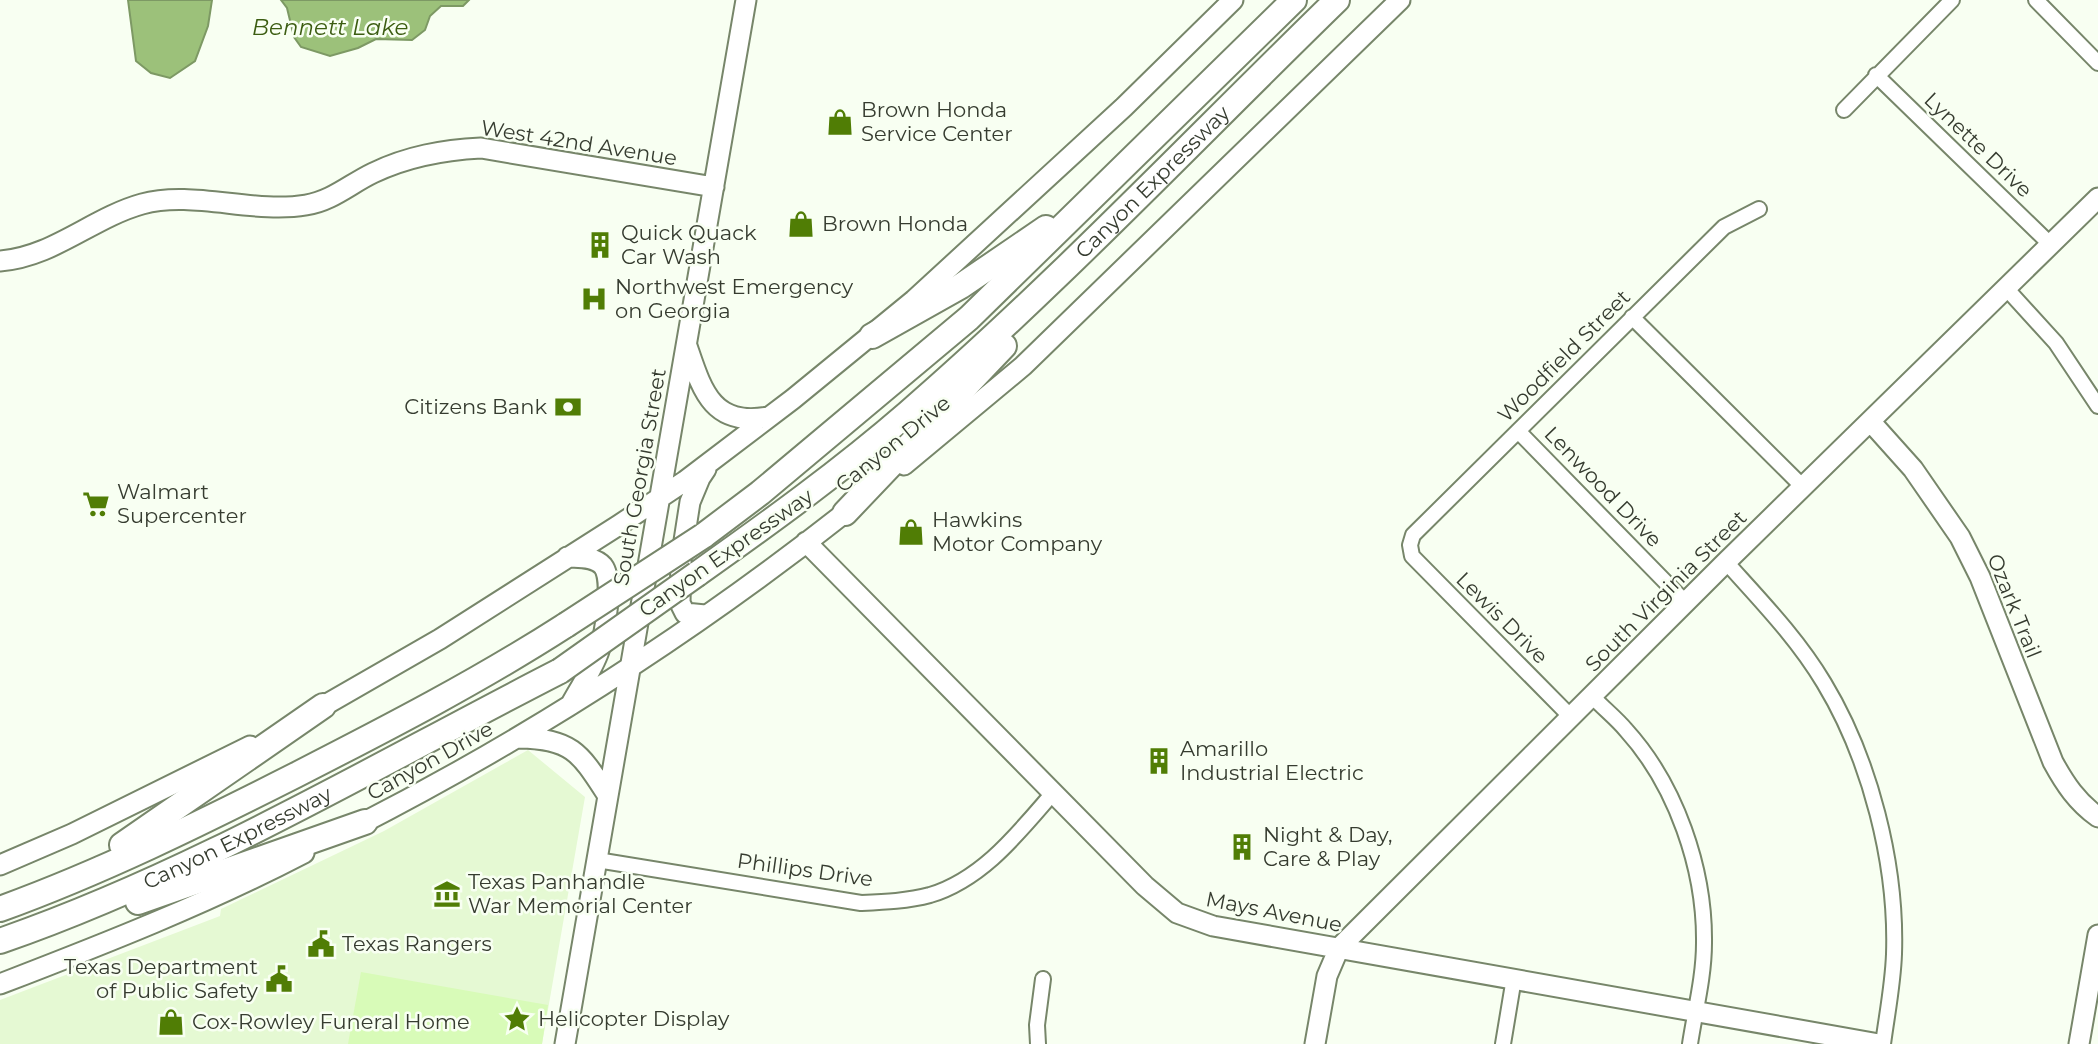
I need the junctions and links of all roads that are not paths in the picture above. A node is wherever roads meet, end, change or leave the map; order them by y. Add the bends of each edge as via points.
1 (746, 0) edge
2 (1233, 0) edge
3 (1292, 0) edge
4 (1400, 0) edge
5 (1952, 0) edge
6 (2036, 0) edge
7 (1332, 6) edge
8 (2098, 63) edge
9 (1876, 75) junction
10 (1844, 110) dead end
11 (714, 187) junction
12 (1093, 197) junction
13 (2098, 198) edge
14 (1759, 209) dead end
15 (1094, 239) junction
16 (2050, 244) junction
17 (0, 261) edge
18 (2005, 287) junction
19 (1632, 317) junction
20 (872, 335) junction
21 (687, 344) junction
22 (2098, 406) edge
23 (769, 416) junction
24 (1870, 421) junction
25 (1518, 431) junction
26 (713, 459) junction
27 (1804, 488) junction
28 (660, 498) junction
29 (845, 513) junction
30 (806, 542) junction
31 (1410, 545) joint
32 (567, 557) junction
33 (1726, 562) junction
34 (1686, 603) junction
35 (705, 615) junction
36 (631, 666) junction
37 (1592, 696) junction
38 (570, 705) junction
39 (323, 706) junction
40 (1571, 717) junction
41 (519, 738) junction
42 (1053, 793) junction
43 (608, 796) junction
44 (2098, 817) edge
45 (365, 822) junction
46 (597, 859) junction
47 (0, 865) edge
48 (51, 889) junction
49 (0, 909) edge
50 (72, 915) junction
51 (2098, 935) edge
52 (0, 941) edge
53 (1339, 948) junction
54 (1514, 978) junction
55 (1043, 979) dead end
56 (0, 984) edge
57 (1696, 1011) junction
58 (565, 1044) edge
59 (1038, 1044) edge
60 (1315, 1044) edge
61 (1503, 1044) edge
62 (1690, 1044) edge
63 (1881, 1044) edge
64 (2079, 1044) edge

1 - 11 main road, South Georgia Street
2 - 20 main road via 1114,116
3 - 12 highway, Canyon Expressway
4 - 29 main road, Canyon Drive via 1023,366
5 - 9 street
6 - 8 street
7 - 15 highway, Canyon Expressway
9 - 10 street
9 - 16 street, Lynette Drive
11 - 17 main road, West 42nd Avenue via 481,148 443,150 372,173 336,196 311,205 281,209 202,201 145,203 34,256
11 - 21 main road, South Georgia Street
12 - 20 highway via 961,286
12 - 48 highway, Canyon Expressway, bridge via 969,318 702,536 504,665 431,706 214,817
13 - 16 main road, South Virginia Street
14 - 19 street, Woodfield Street via 1724,227
15 - 29 highway via 1066,279
15 - 50 highway, Canyon Expressway, bridge via 908,414 808,495 560,671 363,777
16 - 18 main road, South Virginia Street
18 - 22 street via 2056,343
18 - 24 main road, South Virginia Street
19 - 25 street, Woodfield Street
19 - 27 street
20 - 23 main road
21 - 23 main road via 705,394 717,408 751,420
21 - 28 main road, South Georgia Street
23 - 26 main road
24 - 27 main road, South Virginia Street
24 - 44 main road, Ozark Trail via 1913,469 1960,537 2053,762 2067,787
25 - 31 street, Woodfield Street via 1413,535
25 - 34 street, Lenwood Drive
26 - 28 main road
26 - 35 main road via 690,502 681,560 682,610
27 - 33 main road, South Virginia Street
28 - 32 main road
28 - 36 main road, South Georgia Street
29 - 30 main road, Canyon Drive
30 - 35 main road, Canyon Drive
30 - 42 main road, Mays Avenue
31 - 40 street, Lewis Drive via 1412,556
32 - 38 main road via 597,561 607,576 608,590 598,653
32 - 39 main road via 440,639
33 - 34 main road, South Virginia Street
33 - 63 street via 1788,631 1817,673 1859,755 1892,888 1894,954
34 - 37 main road, South Virginia Street
35 - 36 main road, Canyon Drive
36 - 38 main road, Canyon Drive
36 - 43 main road, South Georgia Street
37 - 40 main road, South Virginia Street
37 - 57 street via 1650,761 1685,833 1701,904 1704,943
38 - 41 main road, Canyon Drive
39 - 47 main road via 162,790
39 - 48 highway via 138,836
40 - 53 main road, South Virginia Street
41 - 43 main road via 544,738 567,745
41 - 45 main road, Canyon Drive
42 - 46 street, Phillips Drive via 983,866 932,894 901,901 861,902
42 - 53 main road, Mays Avenue via 1177,913 1213,926
43 - 46 main road, South Georgia Street
45 - 50 highway via 123,908
45 - 56 main road, Canyon Drive via 167,919
46 - 58 main road, South Georgia Street
48 - 49 highway, Canyon Expressway
50 - 52 highway, Canyon Expressway
51 - 64 main road
53 - 54 main road, Mays Avenue
53 - 60 main road, South Virginia Street via 1327,976
54 - 57 main road, Mays Avenue
54 - 61 street
55 - 59 street
57 - 62 street
57 - 63 main road, Mays Avenue

